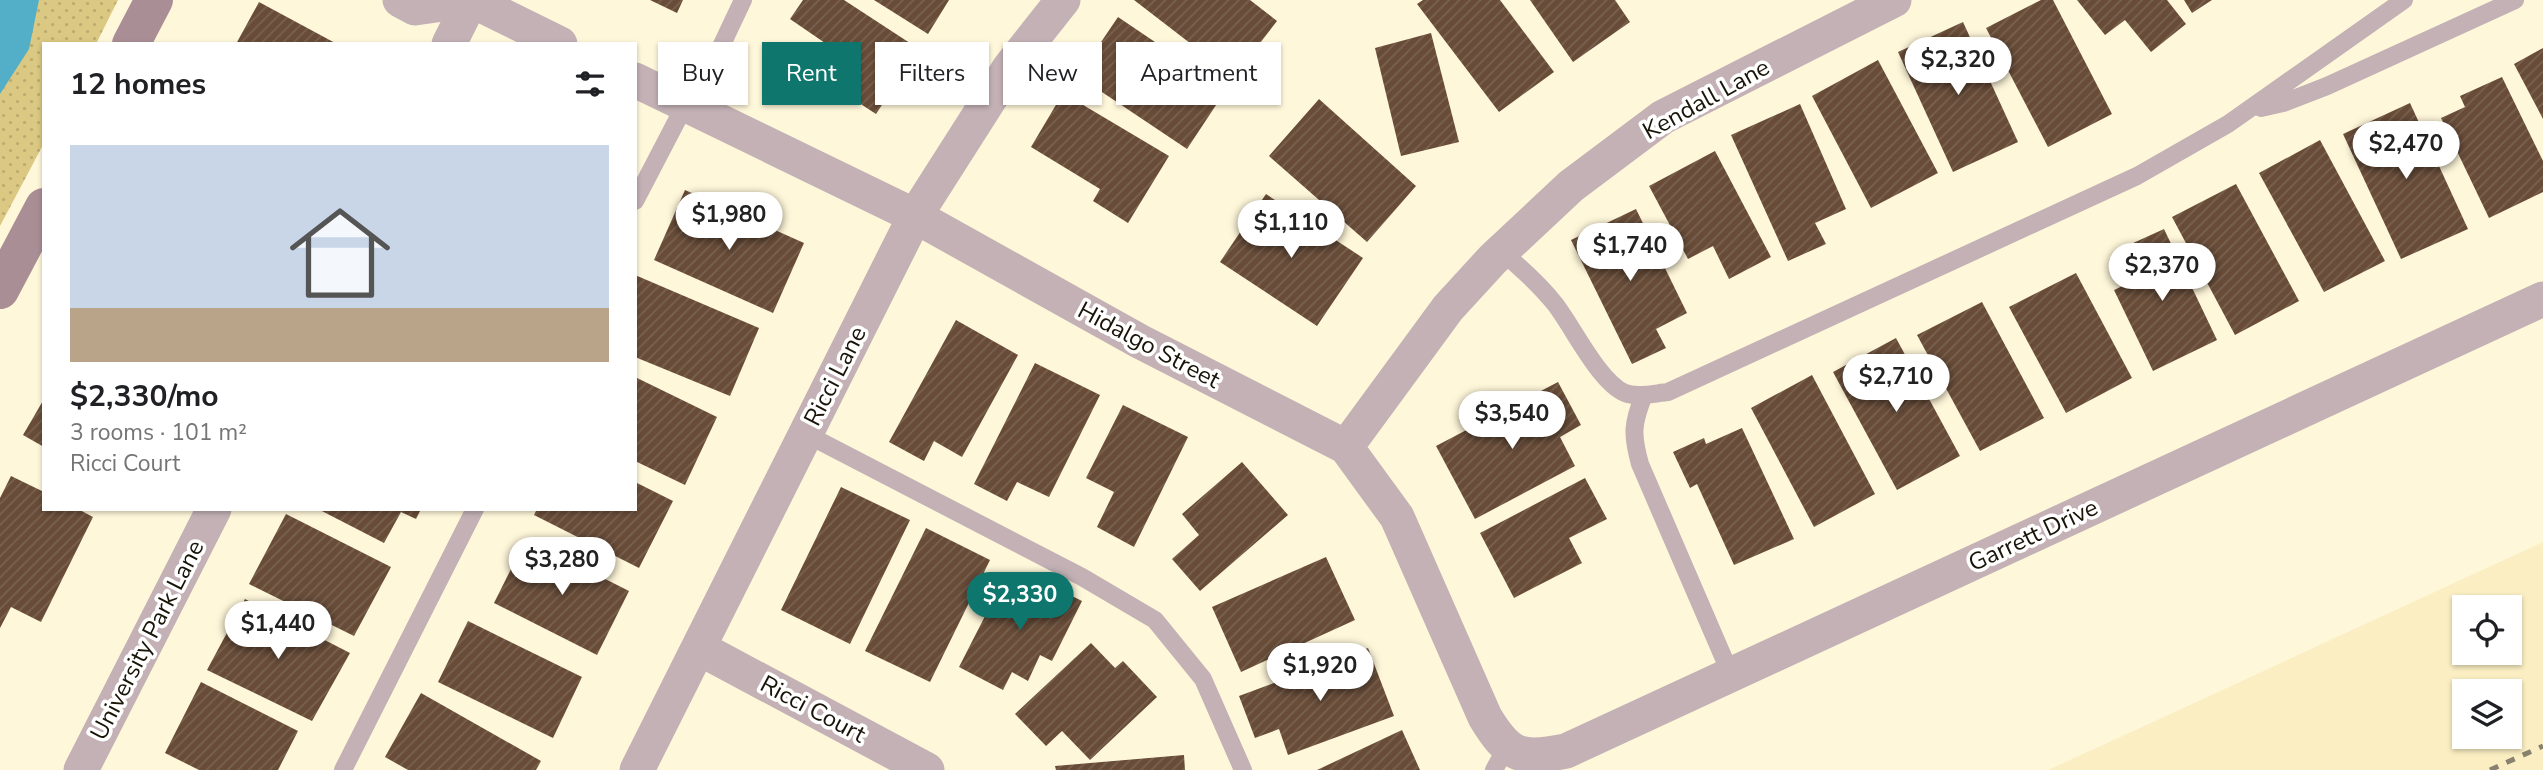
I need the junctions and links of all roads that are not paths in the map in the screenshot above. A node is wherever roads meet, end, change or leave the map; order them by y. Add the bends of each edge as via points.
1 (154, 0) edge
2 (400, 0) edge
3 (471, 0) edge
4 (743, 0) edge
5 (1063, 0) edge
6 (1894, 0) edge
7 (2404, 0) edge
8 (2515, 0) edge
9 (132, 42) edge
10 (450, 42) edge
11 (556, 42) edge
12 (637, 81) edge
13 (689, 106) junction
14 (2248, 111) junction
15 (637, 197) edge
16 (42, 211) edge
17 (915, 216) junction
18 (1501, 251) junction
19 (0, 290) edge
20 (2543, 299) edge
21 (1644, 395) junction
22 (806, 434) junction
23 (1346, 447) junction
24 (213, 511) edge
25 (474, 511) edge
26 (699, 648) junction
27 (1731, 675) junction
28 (1507, 757) edge
29 (907, 765) edge
30 (81, 770) edge
31 (343, 770) edge
32 (637, 770) edge
33 (1243, 770) edge

1 - 9 main road
2 - 3 street via 415,8
3 - 10 street
3 - 11 street
4 - 13 lane
5 - 17 street, Ricci Lane via 1010,67
6 - 18 street, Kendall Lane via 1663,117 1571,186
7 - 14 lane
8 - 14 lane via 2327,86
12 - 13 street, Hidalgo Street
13 - 15 lane
13 - 17 street, Hidalgo Street
14 - 21 lane via 2137,176 1668,391
16 - 19 main road
17 - 22 street, Ricci Lane
17 - 23 street, Hidalgo Street via 1139,341
18 - 21 lane via 1553,302 1609,380 1625,393
18 - 23 street, Kendall Lane via 1448,308
20 - 27 street, Garrett Drive
21 - 27 lane via 1633,438 1640,464
22 - 26 street, Ricci Lane
22 - 33 lane via 1071,571 1155,620 1203,679
23 - 28 street, Hidalgo Street via 1397,517
24 - 30 street, University Park Lane
25 - 31 lane
26 - 29 street, Ricci Court
26 - 32 street, Ricci Lane
27 - 28 street, Garrett Drive via 1566,751

